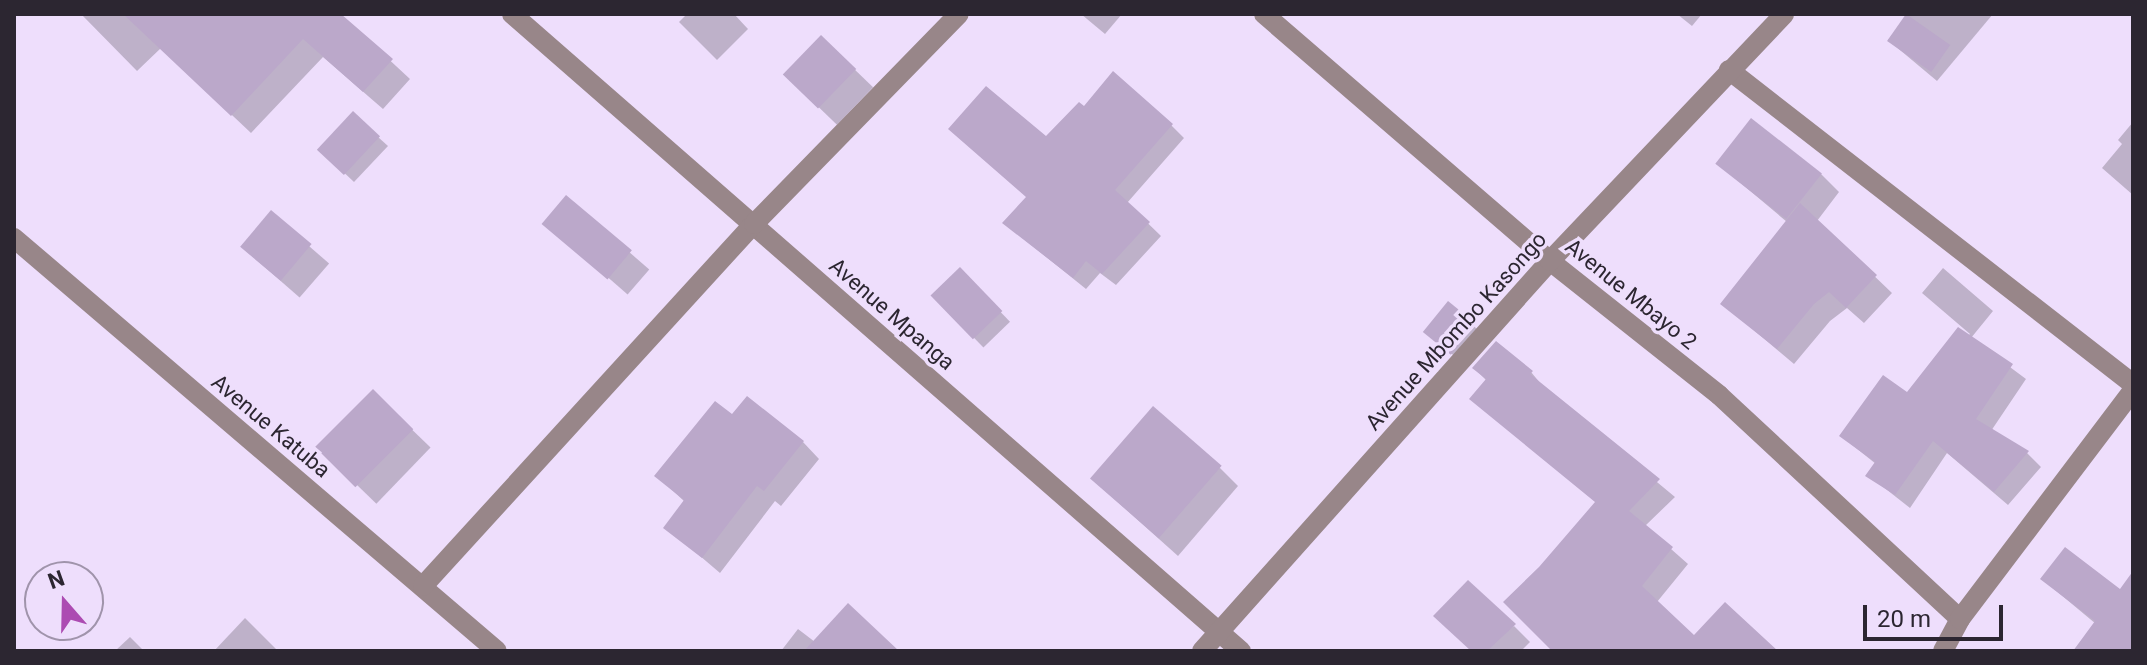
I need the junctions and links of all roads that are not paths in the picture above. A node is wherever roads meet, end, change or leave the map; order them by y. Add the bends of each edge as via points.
1 (512, 14) edge
2 (959, 14) edge
3 (1264, 14) edge
4 (1784, 14) edge
5 (1729, 70) junction
6 (754, 224) junction
7 (14, 238) edge
8 (1550, 261) junction
9 (2133, 387) edge
10 (423, 586) junction
11 (1960, 619) junction
12 (1219, 633) junction
13 (497, 651) edge
14 (1202, 651) edge
15 (1241, 651) edge
16 (1943, 651) edge

1 - 6 street, Avenue Mpanga
2 - 6 street
3 - 8 street, Avenue Mbayo 2
4 - 5 street, Avenue Mbombo Kasongo
5 - 8 street, Avenue Mbombo Kasongo
5 - 9 street
6 - 10 street
6 - 12 street, Avenue Mpanga
7 - 10 street, Avenue Katuba
8 - 11 street, Avenue Mbayo 2 via 1719,395
8 - 12 street, Avenue Mbombo Kasongo
9 - 11 street
10 - 13 street, Avenue Katuba
11 - 16 street
12 - 14 street, Avenue Mbombo Kasongo
12 - 15 street, Avenue Mpanga

